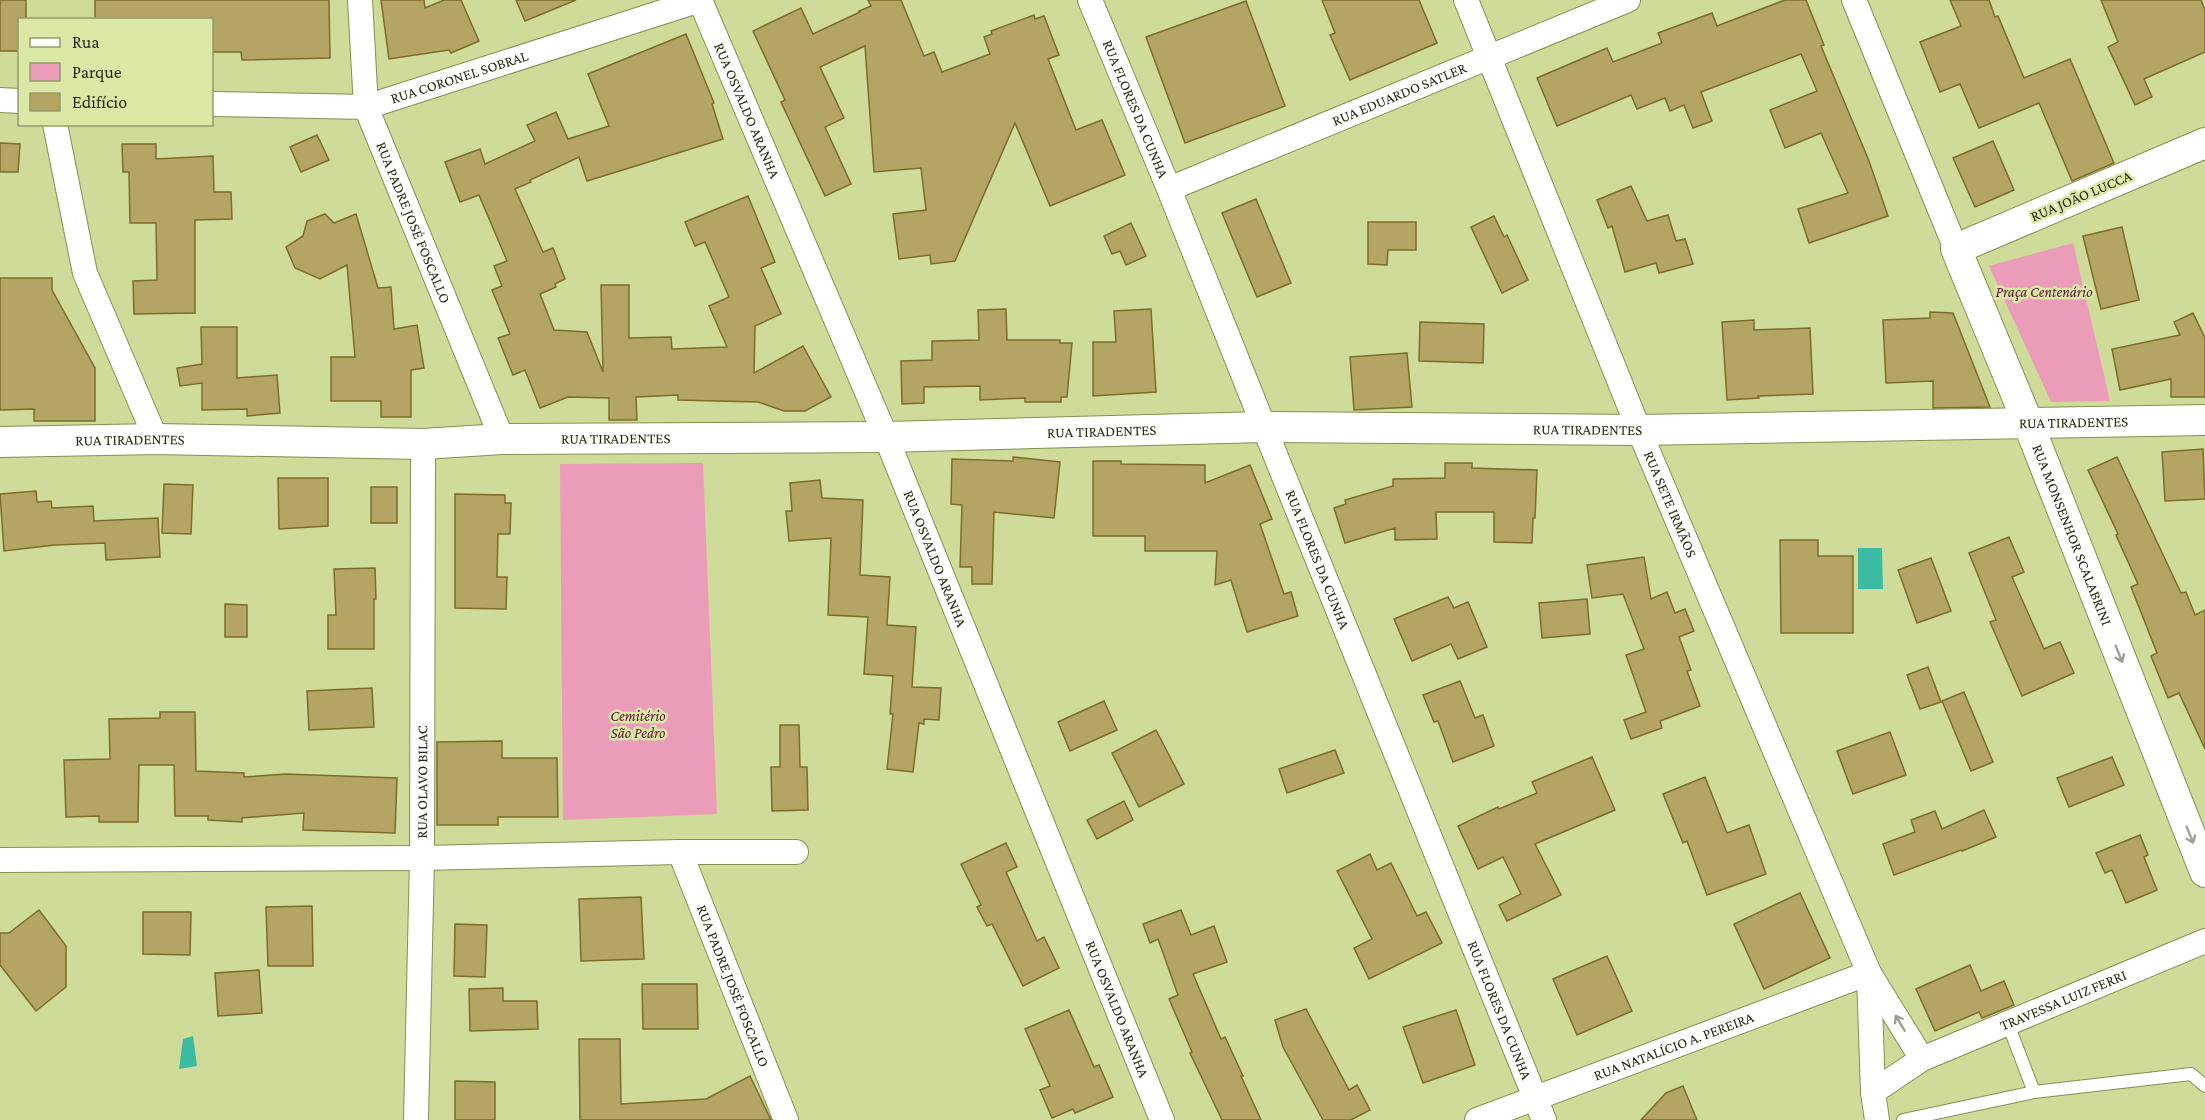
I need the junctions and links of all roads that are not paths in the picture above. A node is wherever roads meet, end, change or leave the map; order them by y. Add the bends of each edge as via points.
1 (360, 0) edge
2 (700, 0) edge
3 (1090, 0) edge
4 (1466, 0) edge
5 (1628, 0) edge
6 (1854, 0) edge
7 (1489, 57) junction
8 (0, 100) edge
9 (18, 101) edge
10 (213, 104) edge
11 (366, 107) junction
12 (55, 126) edge
13 (2205, 143) edge
14 (1169, 189) junction
15 (1956, 249) junction
16 (2205, 420) edge
17 (2028, 423) junction
18 (1264, 427) junction
19 (1639, 430) junction
20 (886, 437) junction
21 (156, 439) junction
22 (502, 439) junction
23 (0, 442) edge
24 (423, 444) junction
25 (680, 852) junction
26 (796, 852) dead end
27 (422, 858) junction
28 (0, 860) edge
29 (2205, 872) edge
30 (2205, 941) edge
31 (1869, 973) junction
32 (2008, 1024) junction
33 (1922, 1059) junction
34 (2205, 1086) edge
35 (1873, 1092) junction
36 (2034, 1092) junction
37 (1535, 1098) junction
38 (416, 1120) edge
39 (786, 1120) edge
40 (1162, 1120) edge
41 (1477, 1120) edge
42 (1544, 1120) edge
43 (1877, 1120) edge
44 (1903, 1120) edge

1 - 11 street, RUA PADRE JOSÉ FOSCALLO
2 - 11 street, RUA CORONEL SOBRAL
2 - 20 street, RUA OSVALDO ARANHA
3 - 14 street, RUA FLORES DA CUNHA
4 - 7 street, RUA SETE IRMÃOS
5 - 7 street, RUA EDUARDO SATLER
6 - 15 street, RUA MONSENHOR SCALABRINI
7 - 14 street, RUA EDUARDO SATLER
7 - 19 street, RUA SETE IRMÃOS
8 - 9 street
10 - 11 street, RUA CORONEL SOBRAL
11 - 22 street, RUA PADRE JOSÉ FOSCALLO
12 - 21 street via 85,273
13 - 15 street, RUA JOÃO LUCCA
14 - 18 street, RUA FLORES DA CUNHA
15 - 17 street, RUA MONSENHOR SCALABRINI
16 - 17 street, RUA TIRADENTES
17 - 19 street, RUA TIRADENTES
17 -> 29 street, RUA MONSENHOR SCALABRINI
18 - 19 street, RUA TIRADENTES
18 - 20 street, RUA TIRADENTES
18 - 37 street, RUA FLORES DA CUNHA
19 - 31 street, RUA SETE IRMÃOS
20 - 22 street, RUA TIRADENTES
20 - 40 street, RUA OSVALDO ARANHA
21 - 23 street, RUA TIRADENTES
21 - 24 street, RUA TIRADENTES
22 - 24 street, RUA TIRADENTES
24 - 27 street, RUA OLAVO BILAC
25 - 26 street
25 - 27 street
25 - 39 street, RUA PADRE JOSÉ FOSCALLO
27 - 28 street
27 - 38 street, RUA OLAVO BILAC
30 - 32 street, TRAVESSA LUIZ FERRI
33 -> 31 street
31 - 35 street
31 - 37 street, RUA NATALÍCIO A. PEREIRA
32 - 33 street, TRAVESSA LUIZ FERRI
32 - 36 lane
33 - 35 street, TRAVESSA LUIZ FERRI
34 - 36 lane via 2191,1074
35 - 43 street
36 - 44 lane
37 - 41 street, RUA NATALÍCIO A. PEREIRA
37 - 42 street, RUA FLORES DA CUNHA

